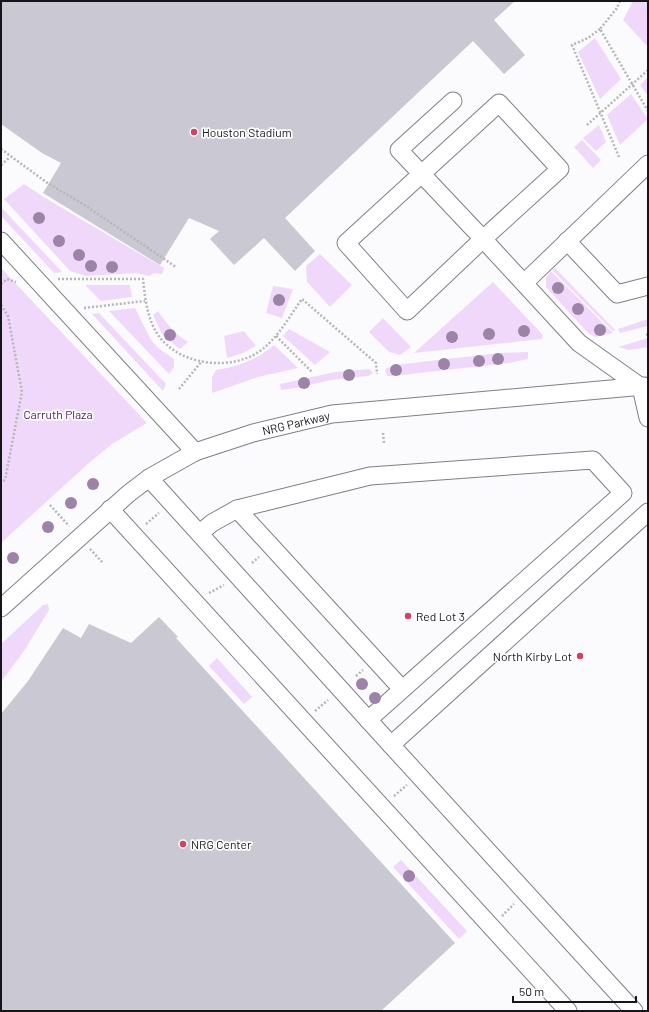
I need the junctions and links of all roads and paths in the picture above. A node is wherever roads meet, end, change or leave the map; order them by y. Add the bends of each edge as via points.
1 (620, 1) edge
2 (600, 29) junction
3 (648, 70) edge
4 (632, 84) junction
5 (453, 101) dead end
6 (648, 111) edge
7 (601, 112) junction
8 (587, 125) dead end
9 (1, 149) edge
10 (10, 157) junction
11 (619, 157) dead end
12 (648, 164) edge
13 (1, 165) edge
14 (421, 174) junction
15 (483, 239) junction
16 (1, 241) edge
17 (566, 241) junction
18 (176, 267) dead end
19 (26, 280) junction
20 (524, 283) junction
21 (1, 284) edge
22 (648, 286) edge
23 (145, 301) junction
24 (1, 304) edge
25 (64, 310) junction
26 (276, 336) junction
27 (202, 361) junction
28 (312, 372) dead end
29 (377, 374) dead end
30 (644, 386) edge
31 (179, 390) dead end
32 (648, 418) edge
33 (383, 433) dead end
34 (384, 443) dead end
35 (195, 452) junction
36 (149, 478) junction
37 (1, 482) edge
38 (50, 506) dead end
39 (110, 509) junction
40 (237, 509) junction
41 (160, 511) dead end
42 (57, 512) dead end
43 (648, 512) edge
44 (146, 524) dead end
45 (200, 533) junction
46 (98, 557) dead end
47 (103, 563) dead end
48 (227, 584) dead end
49 (207, 595) dead end
50 (1, 608) edge
51 (402, 689) junction
52 (329, 699) dead end
53 (313, 713) dead end
54 (368, 720) junction
55 (391, 745) junction
56 (568, 1011) edge
57 (634, 1011) edge

1 - 2 path
2 - 4 path
2 - 7 path via 572,45
3 - 4 path
4 - 6 path
4 - 7 path
5 - 14 lane via 399,150
7 - 8 path
7 - 11 path
9 - 10 path
10 - 13 path
10 - 18 path
12 - 17 lane
14 - 15 lane
14 - 15 lane via 346,243 407,311
14 - 15 lane via 499,103 560,168
15 - 20 lane
16 - 19 lane
17 - 20 lane
17 - 22 lane via 617,294
19 - 21 path via 7,279
19 - 23 path via 143,279
19 - 25 lane
20 - 30 lane via 579,344
23 - 25 path
23 - 27 path via 157,333 165,344 179,353
24 - 37 path via 8,316 22,392 5,480
25 - 35 lane
26 - 27 path via 259,351 245,358 225,364
26 - 28 path
26 - 29 path via 302,299 376,363
27 - 31 path
30 - 32 lane
30 - 35 lane, NRG Parkway via 332,414 253,433
33 - 34 path
35 - 36 lane, NRG Parkway
36 - 39 lane, NRG Parkway
36 - 45 lane
38 - 42 path
39 - 50 lane, NRG Parkway
39 - 56 lane
40 - 45 lane
40 - 51 lane
40 - 51 lane via 370,476 593,460 623,493
41 - 44 path
43 - 55 lane
45 - 54 lane
46 - 47 path
48 - 49 path
51 - 54 lane
52 - 53 path
54 - 55 lane
55 - 57 lane

